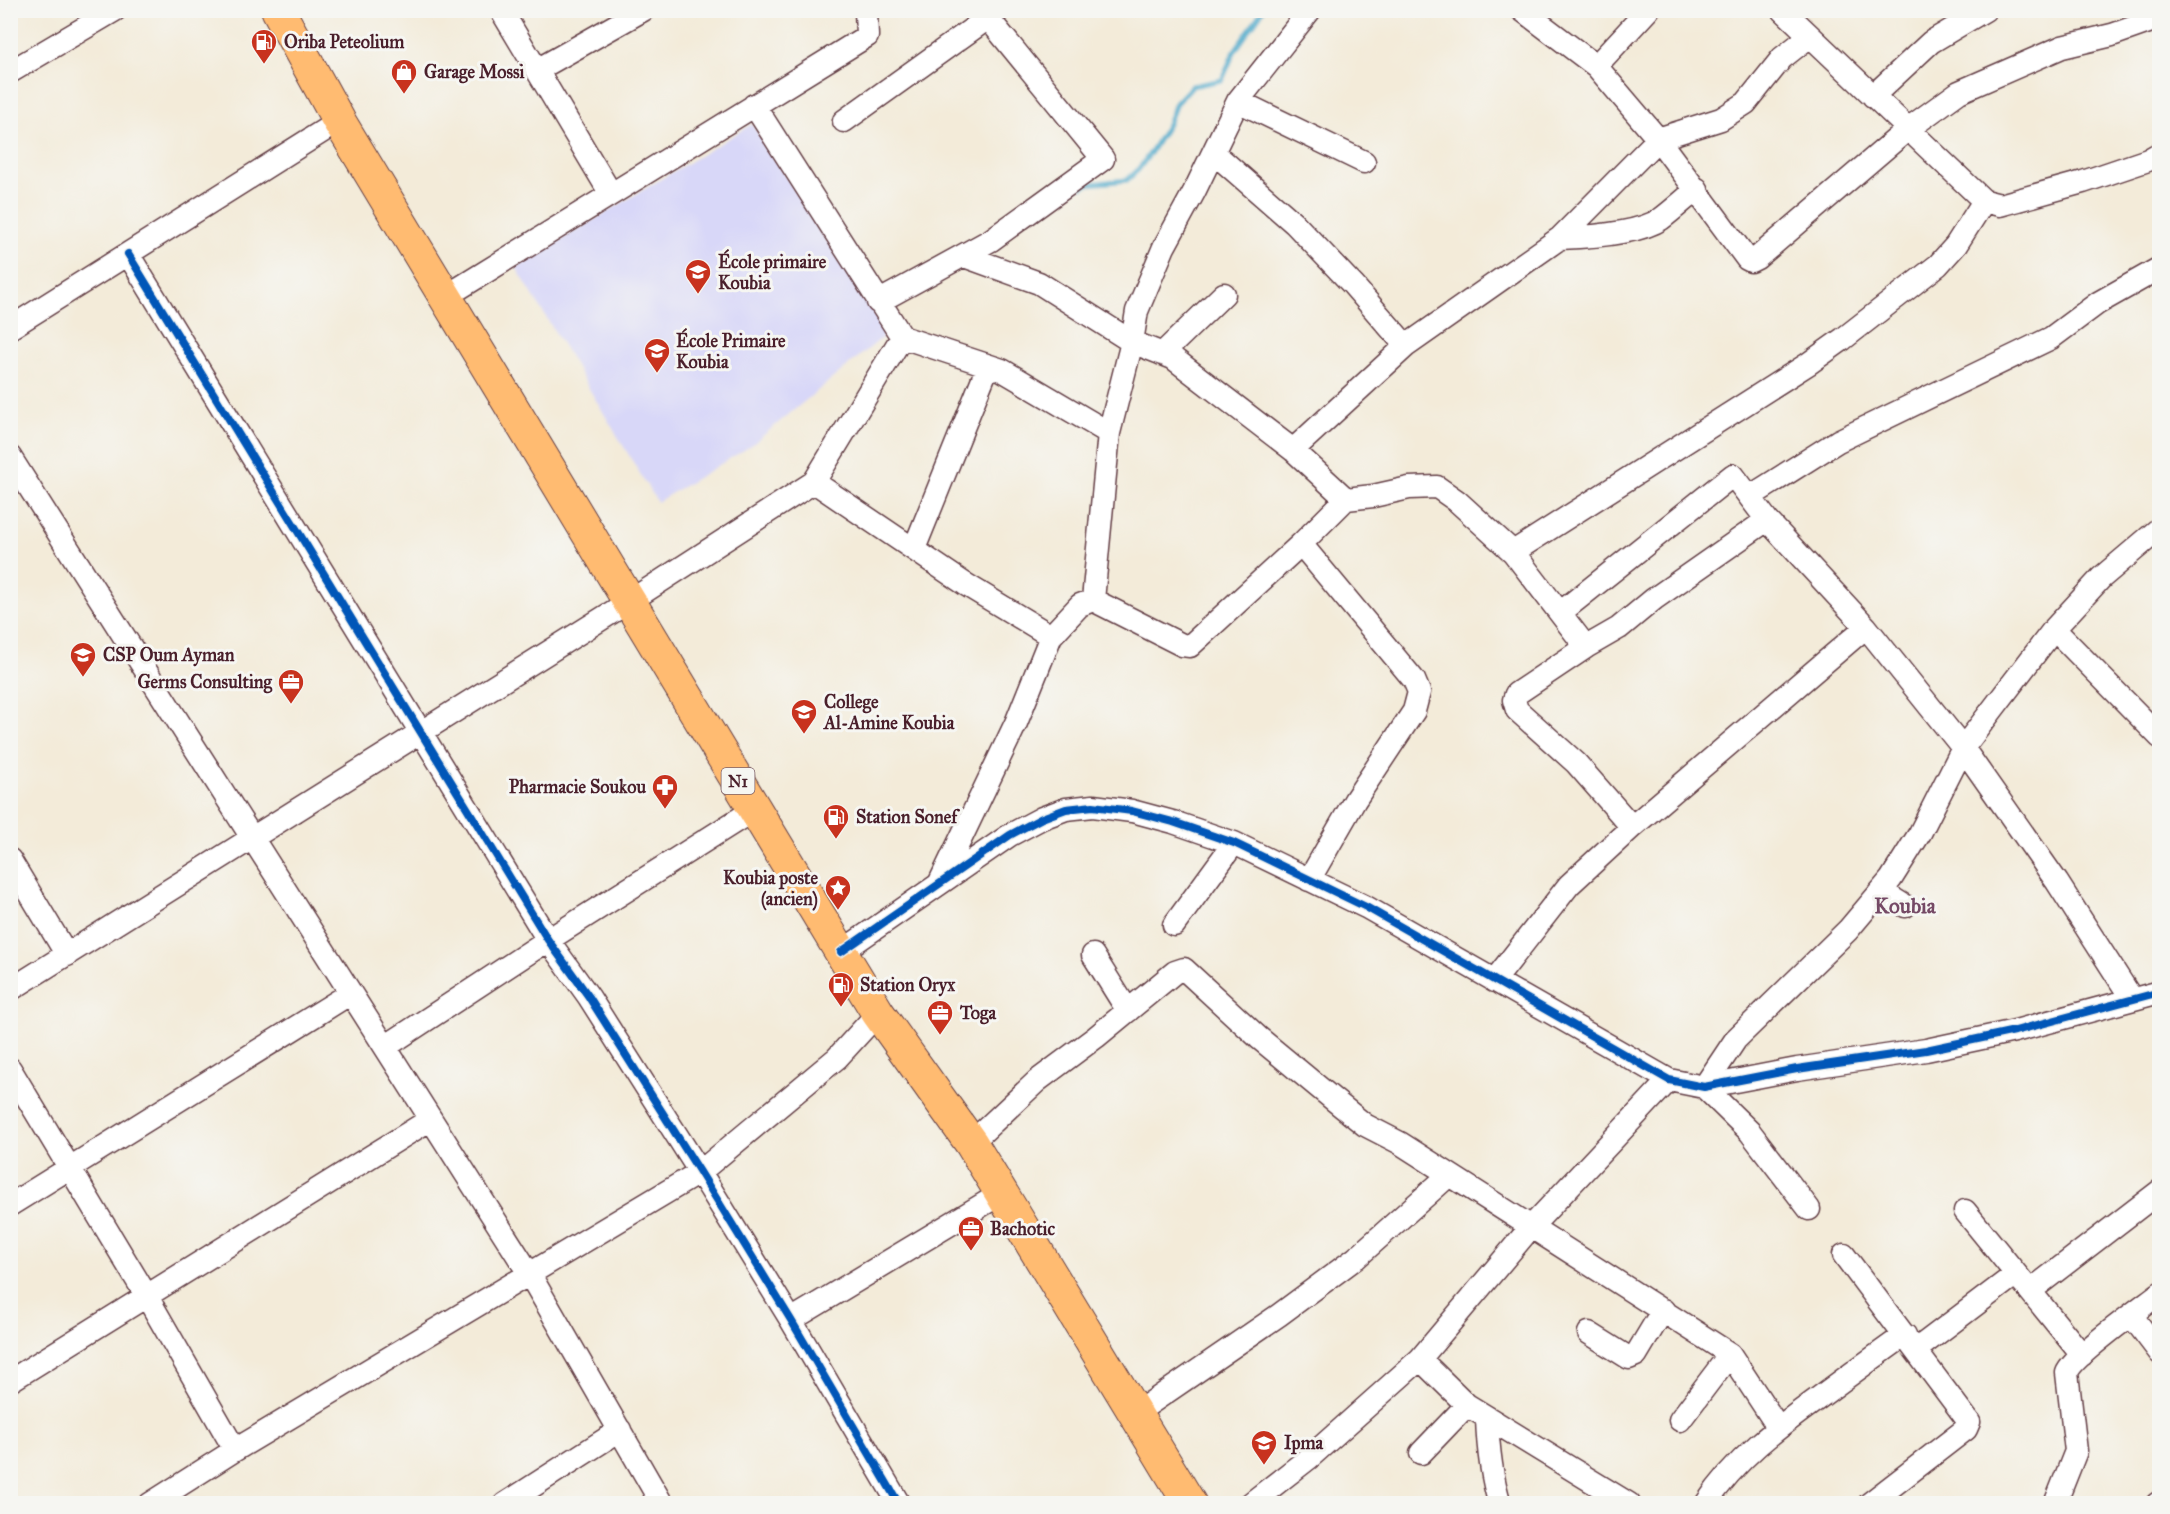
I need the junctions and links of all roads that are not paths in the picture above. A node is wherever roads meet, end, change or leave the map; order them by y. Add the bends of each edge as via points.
1 (115, 10) edge
2 (278, 10) edge
3 (501, 10) edge
4 (643, 10) edge
5 (866, 10) edge
6 (1310, 10) edge
7 (1522, 10) edge
8 (1648, 10) edge
9 (1783, 10) edge
10 (1986, 10) edge
11 (993, 14) edge
12 (2160, 18) edge
13 (1810, 36) junction
14 (1596, 66) junction
15 (12, 69) edge
16 (537, 70) junction
17 (1873, 96) junction
18 (1238, 101) junction
19 (754, 105) junction
20 (339, 121) junction
21 (844, 121) dead end
22 (1908, 129) junction
23 (1658, 139) junction
24 (1214, 153) junction
25 (2160, 153) edge
26 (1364, 162) dead end
27 (1697, 189) junction
28 (611, 194) junction
29 (1984, 201) junction
30 (1560, 238) junction
31 (128, 254) junction
32 (964, 256) junction
33 (2160, 268) edge
34 (1224, 294) dead end
35 (445, 297) junction
36 (878, 302) junction
37 (10, 328) edge
38 (902, 337) junction
39 (1132, 342) junction
40 (1406, 346) junction
41 (1162, 354) junction
42 (988, 366) junction
43 (1109, 433) junction
44 (1293, 450) junction
45 (10, 457) edge
46 (814, 482) junction
47 (1751, 496) junction
48 (1346, 499) junction
49 (1767, 520) junction
50 (2160, 528) edge
51 (1301, 544) junction
52 (914, 549) junction
53 (1513, 552) junction
54 (1093, 600) junction
55 (630, 601) junction
56 (1560, 613) junction
57 (1866, 627) junction
58 (2054, 629) junction
59 (1051, 636) junction
60 (1586, 648) junction
61 (422, 732) junction
62 (2160, 737) edge
63 (1963, 748) junction
64 (755, 809) junction
65 (1632, 827) junction
66 (252, 838) junction
67 (1234, 843) junction
68 (10, 860) edge
69 (1310, 880) junction
70 (940, 883) junction
71 (1881, 891) junction
72 (1905, 906) dead end
73 (1174, 925) dead end
74 (548, 940) junction
75 (841, 952) junction
76 (67, 955) junction
77 (1093, 955) dead end
78 (1494, 981) junction
79 (10, 990) edge
80 (2160, 992) edge
81 (351, 993) junction
82 (2132, 999) junction
83 (1128, 1011) junction
84 (878, 1013) junction
85 (385, 1047) junction
86 (10, 1069) edge
87 (1669, 1080) junction
88 (1704, 1087) junction
89 (431, 1119) junction
90 (971, 1143) junction
91 (71, 1167) junction
92 (700, 1172) junction
93 (1448, 1176) junction
94 (2160, 1191) edge
95 (1002, 1193) junction
96 (10, 1205) edge
97 (1809, 1209) dead end
98 (1965, 1211) dead end
99 (1531, 1227) junction
100 (1844, 1255) dead end
101 (530, 1275) junction
102 (2023, 1283) junction
103 (2160, 1293) edge
104 (146, 1295) junction
105 (1663, 1310) junction
106 (2132, 1315) junction
107 (791, 1320) junction
108 (1589, 1333) dead end
109 (1911, 1342) junction
110 (2160, 1353) edge
111 (1730, 1354) junction
112 (2082, 1355) junction
113 (1419, 1359) junction
114 (10, 1381) edge
115 (1467, 1405) junction
116 (1136, 1413) junction
117 (1487, 1418) junction
118 (1680, 1420) dead end
119 (1778, 1427) junction
120 (620, 1430) junction
121 (235, 1450) junction
122 (1421, 1453) dead end
123 (150, 1503) edge
124 (505, 1503) edge
125 (662, 1503) edge
126 (899, 1503) edge
127 (1190, 1503) edge
128 (1250, 1503) edge
129 (1500, 1503) edge
130 (1629, 1503) edge
131 (1706, 1503) edge
132 (1869, 1503) edge
133 (2055, 1503) edge

1 - 15 street
2 - 20 main road, N1
3 - 16 street
4 - 16 street
5 - 19 street via 867,36
6 - 18 street
7 - 14 street
8 - 14 street
9 - 13 street
10 - 17 street via 1931,42
11 - 21 street
11 - 32 street via 1103,159
12 - 22 street via 2062,47 1998,74 1959,92
13 - 17 street
13 - 23 street via 1782,58 1746,103 1721,119
14 - 23 street
16 - 28 street
17 - 22 street
18 - 24 street
18 - 26 street
19 - 28 street
19 - 36 street
20 - 31 street
20 - 35 main road, N1
22 - 27 street via 1754,260 1747,259
22 - 29 street
23 - 27 street
23 - 30 street
24 - 39 street via 1150,278 1137,311
24 - 40 street via 1294,223
25 - 29 street via 2083,182 2000,205
27 - 30 street via 1659,220 1594,237
28 - 35 street
29 - 53 street via 1938,265 1843,339
30 - 40 street
31 - 37 street
31 - 61 street
32 - 36 street
32 - 39 street via 1039,283
33 - 47 street via 2098,303 2051,338 1838,441
34 - 41 street
35 - 55 main road, N1
36 - 38 street
38 - 42 street
38 - 46 street
39 - 41 street
39 - 43 street
40 - 44 street
41 - 44 street via 1173,358
42 - 43 street via 1002,370
42 - 52 street
43 - 54 street
44 - 48 street
45 - 66 street
46 - 52 street
46 - 55 street
47 - 49 street
47 - 56 street via 1733,475
48 - 51 street
48 - 53 street via 1437,487
49 - 57 street
49 - 60 street
50 - 58 street via 2101,578
51 - 54 street via 1190,646
51 - 69 street via 1414,680 1419,692 1414,711 1355,800
52 - 59 street
53 - 56 street
54 - 59 street via 1080,605
55 - 61 street
55 - 64 main road, N1
56 - 60 street
57 - 63 street
57 - 65 street
58 - 62 street
58 - 63 street
59 - 70 street via 1016,723
60 - 65 street via 1516,694 1514,705 1576,763
61 - 66 street
61 - 74 street
63 - 71 street via 1920,833
63 - 82 street via 2057,882
64 - 74 street
64 - 75 main road, N1
65 - 78 street via 1569,885
66 - 76 street
66 - 81 street
67 - 69 street
67 - 70 street via 1132,811 1093,806 1066,809 1010,835
67 - 73 street
68 - 76 street
69 - 78 street via 1366,907
70 - 75 street
71 - 72 street
71 - 88 street via 1848,930 1736,1039
74 - 85 street
74 - 92 street via 590,997
75 - 84 main road, N1
76 - 79 street
77 - 83 street
78 - 87 street
80 - 82 street
81 - 85 street
81 - 91 street
82 - 88 street via 1926,1050
83 - 90 street via 1037,1081
83 - 93 street via 1184,969 1259,1038 1365,1125
84 - 90 main road, N1
84 - 92 street via 837,1058
85 - 89 street
86 - 91 street
87 - 88 street
87 - 99 street
88 - 97 street via 1750,1132
89 - 101 street
89 - 104 street
90 - 95 main road, N1
91 - 96 street
91 - 104 street
92 - 101 street
92 - 107 street
93 - 99 street
93 - 116 street via 1356,1258
94 - 102 street
95 - 107 street
95 - 116 main road, N1
98 - 102 street
99 - 105 street
99 - 113 street
100 - 109 street
101 - 120 street
101 - 121 street
102 - 109 street
102 - 112 street
103 - 106 street
104 - 114 street
104 - 121 street
105 - 108 street via 1636,1355 1629,1358
105 - 111 street
106 - 110 street
106 - 112 street
107 - 126 street
109 - 119 street
109 - 132 street via 1968,1419 1969,1426
111 - 118 street
111 - 119 street
112 - 133 street via 2067,1373 2076,1451
113 - 115 street
113 - 128 street via 1309,1458
115 - 117 street
115 - 122 street
116 - 127 main road, N1
117 - 129 street via 1488,1446
117 - 130 street
119 - 131 street via 1731,1472
120 - 124 street
120 - 125 street
121 - 123 street

